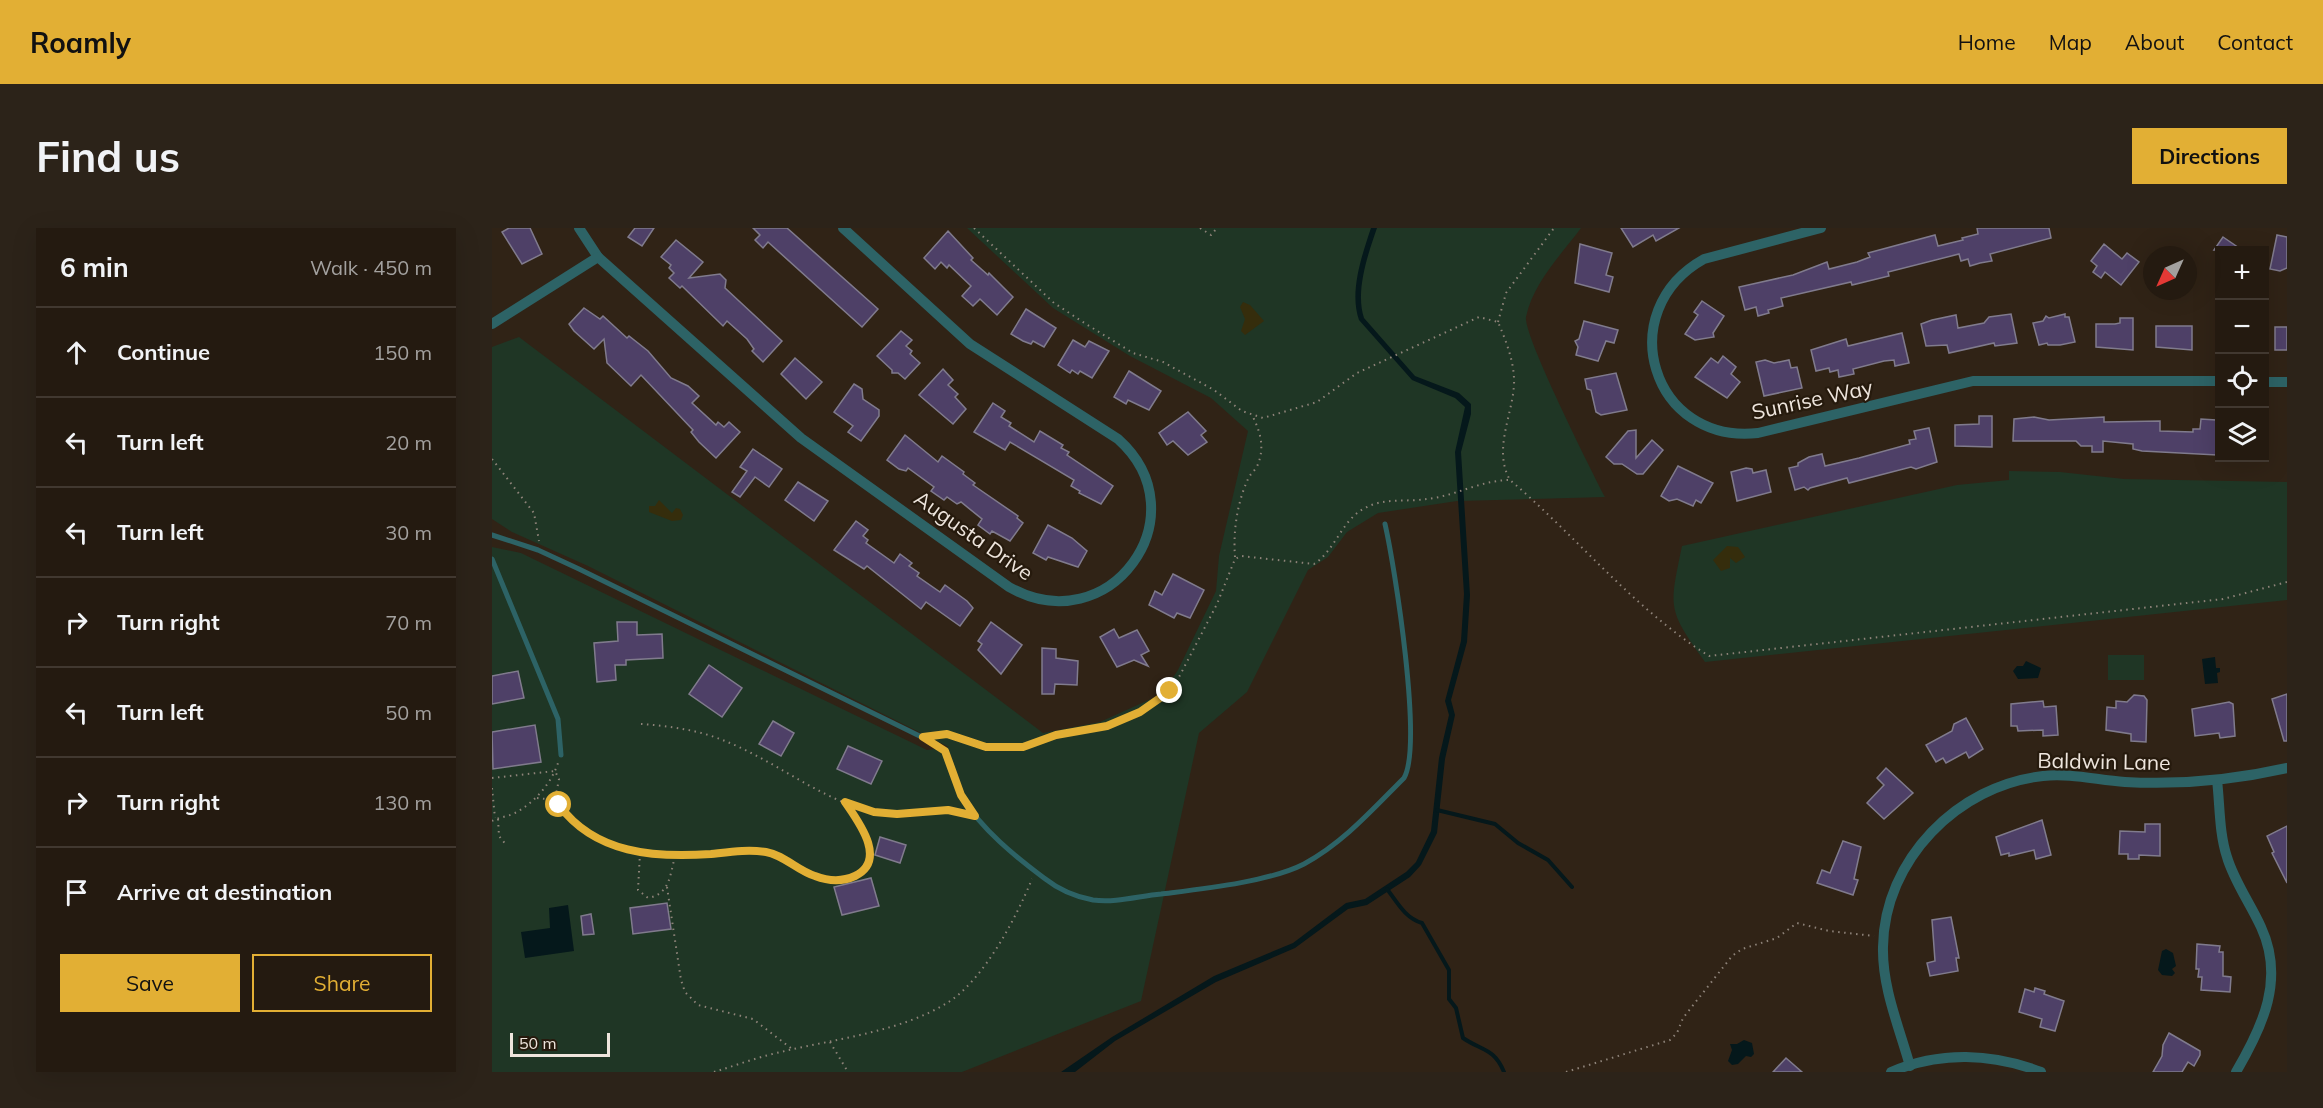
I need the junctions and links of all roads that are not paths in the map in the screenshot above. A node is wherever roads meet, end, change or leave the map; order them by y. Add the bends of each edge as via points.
1 (579, 228) edge
2 (843, 228) edge
3 (1821, 228) edge
4 (598, 257) junction
5 (492, 324) edge
6 (2215, 381) edge
7 (2269, 382) edge
8 (2287, 382) edge
9 (1385, 524) dead end
10 (492, 535) edge
11 (492, 559) edge
12 (561, 755) road end
13 (2287, 768) edge
14 (2217, 780) junction
15 (1910, 1065) junction
16 (1891, 1072) edge
17 (2041, 1072) edge
18 (2236, 1072) edge

1 - 4 street, Augusta Drive
2 - 4 street, Augusta Drive via 970,344 1118,439 1134,456 1147,483 1151,513 1144,544 1120,579 1104,590 1068,602 1041,600 1009,587 801,438
3 - 6 street, Sunrise Way via 1704,259 1689,267 1665,293 1653,323 1656,373 1672,400 1695,421 1732,433 1758,432 1988,380
4 - 5 street
7 - 8 street
9 - 10 lane via 1408,694 1409,769 1404,778 1348,834 1290,870 1198,890 1100,900 1080,897 1057,886 975,816 961,795 945,751 923,737 538,550
11 - 12 lane via 558,720
13 - 14 street, Baldwin Lane
14 - 15 street, Baldwin Lane via 2140,783 2043,776 1992,790 1949,817 1917,849 1903,870 1892,896 1884,938 1886,981
14 - 18 street via 2226,855 2261,927 2272,964 2265,1018
15 - 16 street
15 - 17 street via 1971,1056 2009,1061

